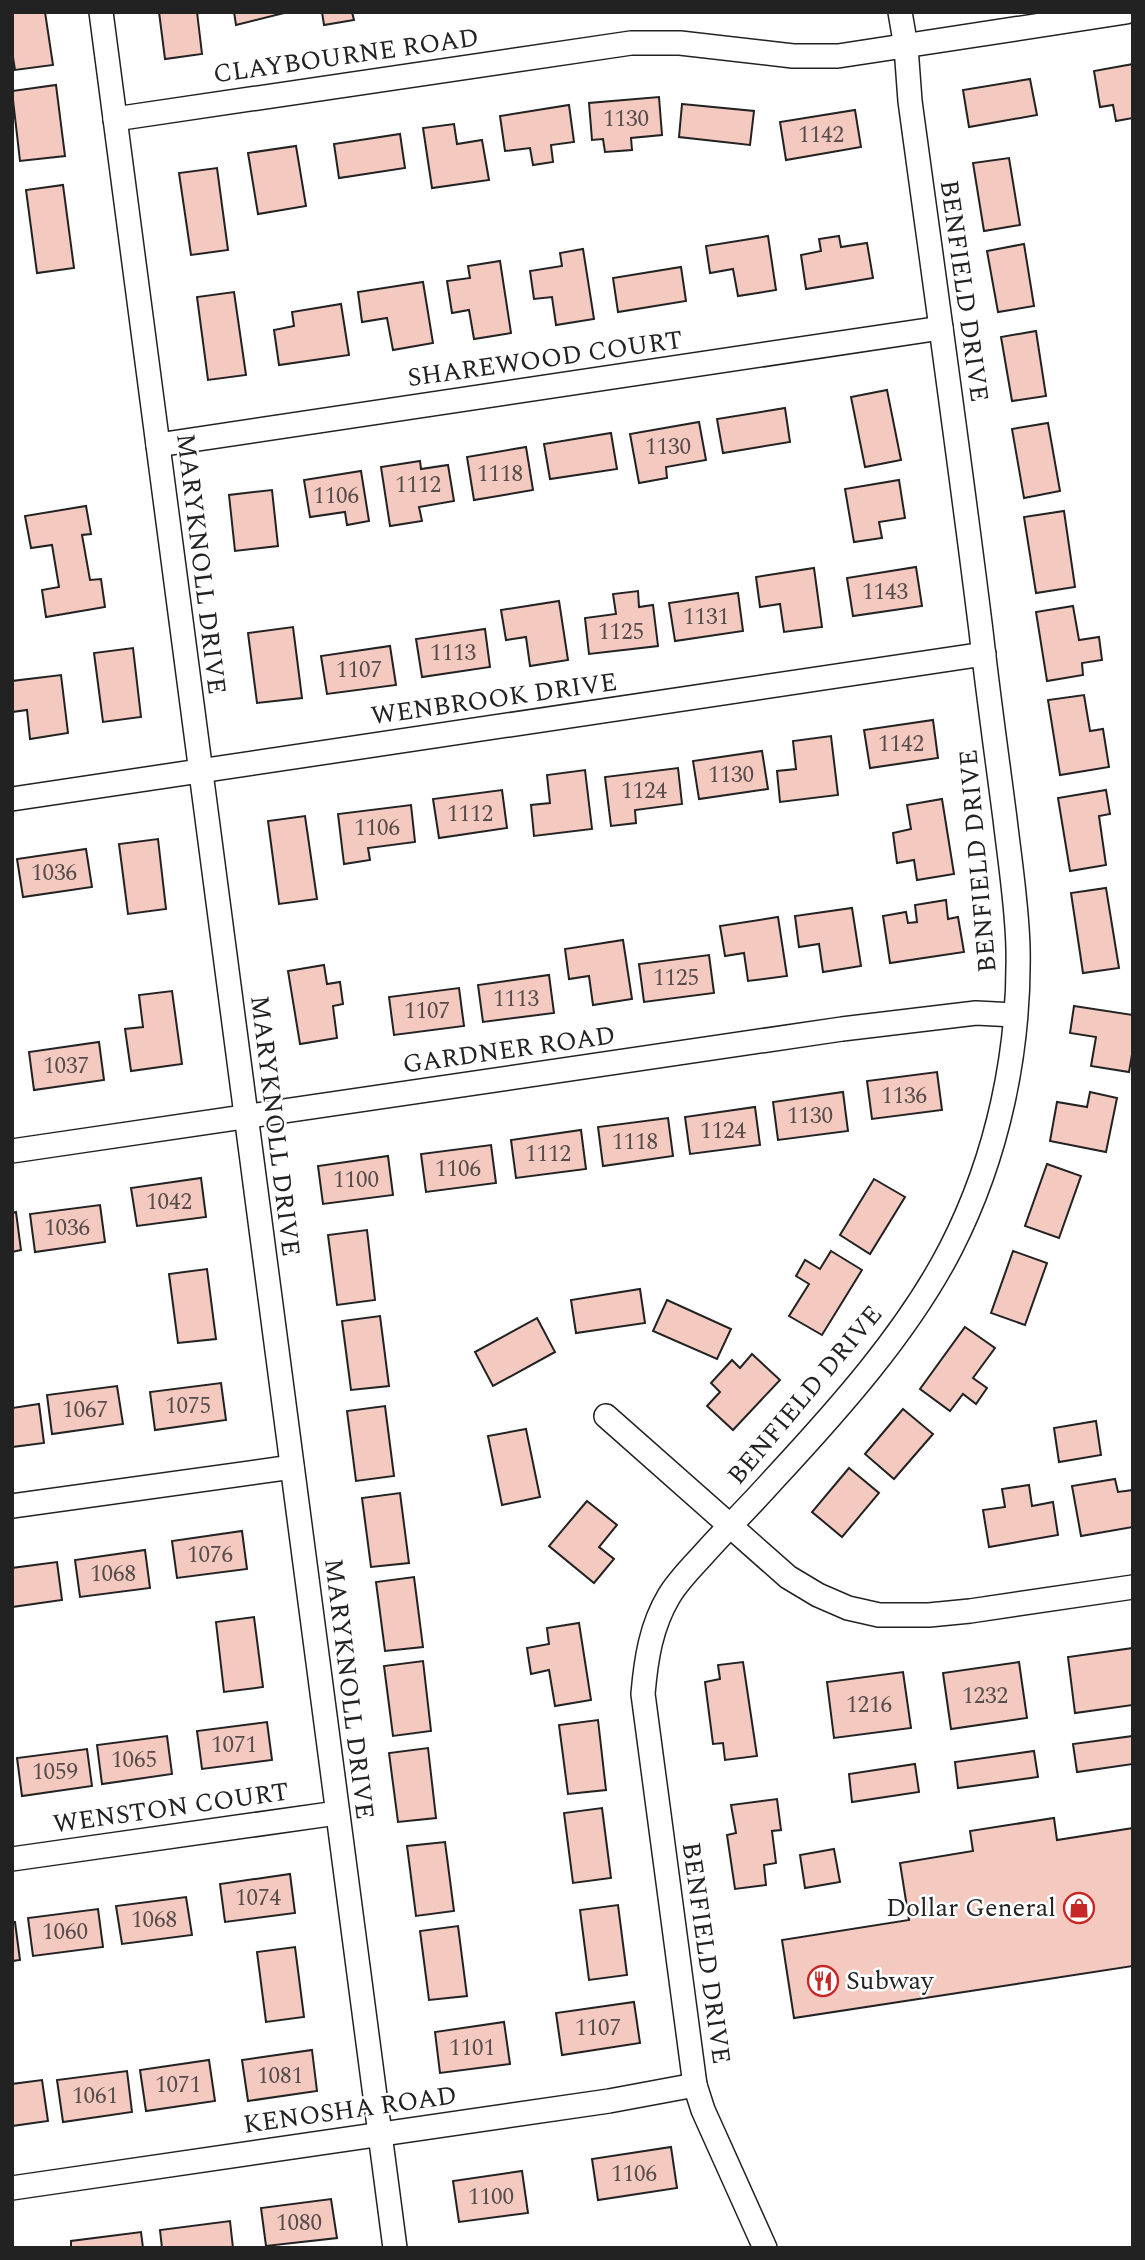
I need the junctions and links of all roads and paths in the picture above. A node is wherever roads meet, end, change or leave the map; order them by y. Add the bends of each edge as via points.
1 (101, 12) edge
2 (900, 12) edge
3 (1126, 12) edge
4 (906, 47) junction
5 (115, 119) junction
6 (941, 328) junction
7 (158, 445) junction
8 (984, 654) junction
9 (200, 771) junction
10 (12, 799) edge
11 (1015, 1014) junction
12 (247, 1117) junction
13 (12, 1150) edge
14 (606, 1416) dead end
15 (292, 1467) junction
16 (12, 1506) edge
17 (730, 1526) junction
18 (1133, 1587) edge
19 (337, 1813) junction
20 (12, 1859) edge
21 (695, 2085) junction
22 (380, 2134) junction
23 (12, 2188) edge
24 (394, 2248) edge
25 (765, 2248) edge

1 - 5 street, MARYKNOLL DRIVE
2 - 4 street, BENFIELD DRIVE
3 - 4 street, CLAYBOURNE ROAD
4 - 5 street, CLAYBOURNE ROAD via 793,57 680,43 631,43
4 - 6 street, BENFIELD DRIVE
5 - 7 street, MARYKNOLL DRIVE
6 - 7 street, SHAREWOOD COURT
6 - 8 street, BENFIELD DRIVE
7 - 9 street, MARYKNOLL DRIVE
8 - 9 street, WENBROOK DRIVE
8 - 11 street, BENFIELD DRIVE via 1015,901
9 - 10 street, WENBROOK DRIVE
9 - 12 street, MARYKNOLL DRIVE
11 - 12 street, GARDNER ROAD via 976,1013 842,1029
11 - 17 street, BENFIELD DRIVE via 1010,1067 990,1151 972,1202 933,1281 876,1363
12 - 13 street, GARDNER ROAD
12 - 15 street, MARYKNOLL DRIVE
14 - 17 street
15 - 16 street
15 - 19 street, MARYKNOLL DRIVE
17 - 18 street via 788,1577 818,1595 879,1615 970,1611
17 - 21 street, BENFIELD DRIVE via 669,1596 654,1626 643,1695
19 - 20 street, WENSTON COURT
19 - 22 street, MARYKNOLL DRIVE
21 - 22 street, KENOSHA ROAD
21 - 25 street, BENFIELD DRIVE
22 - 23 street, KENOSHA ROAD
22 - 24 street, MARYKNOLL DRIVE

